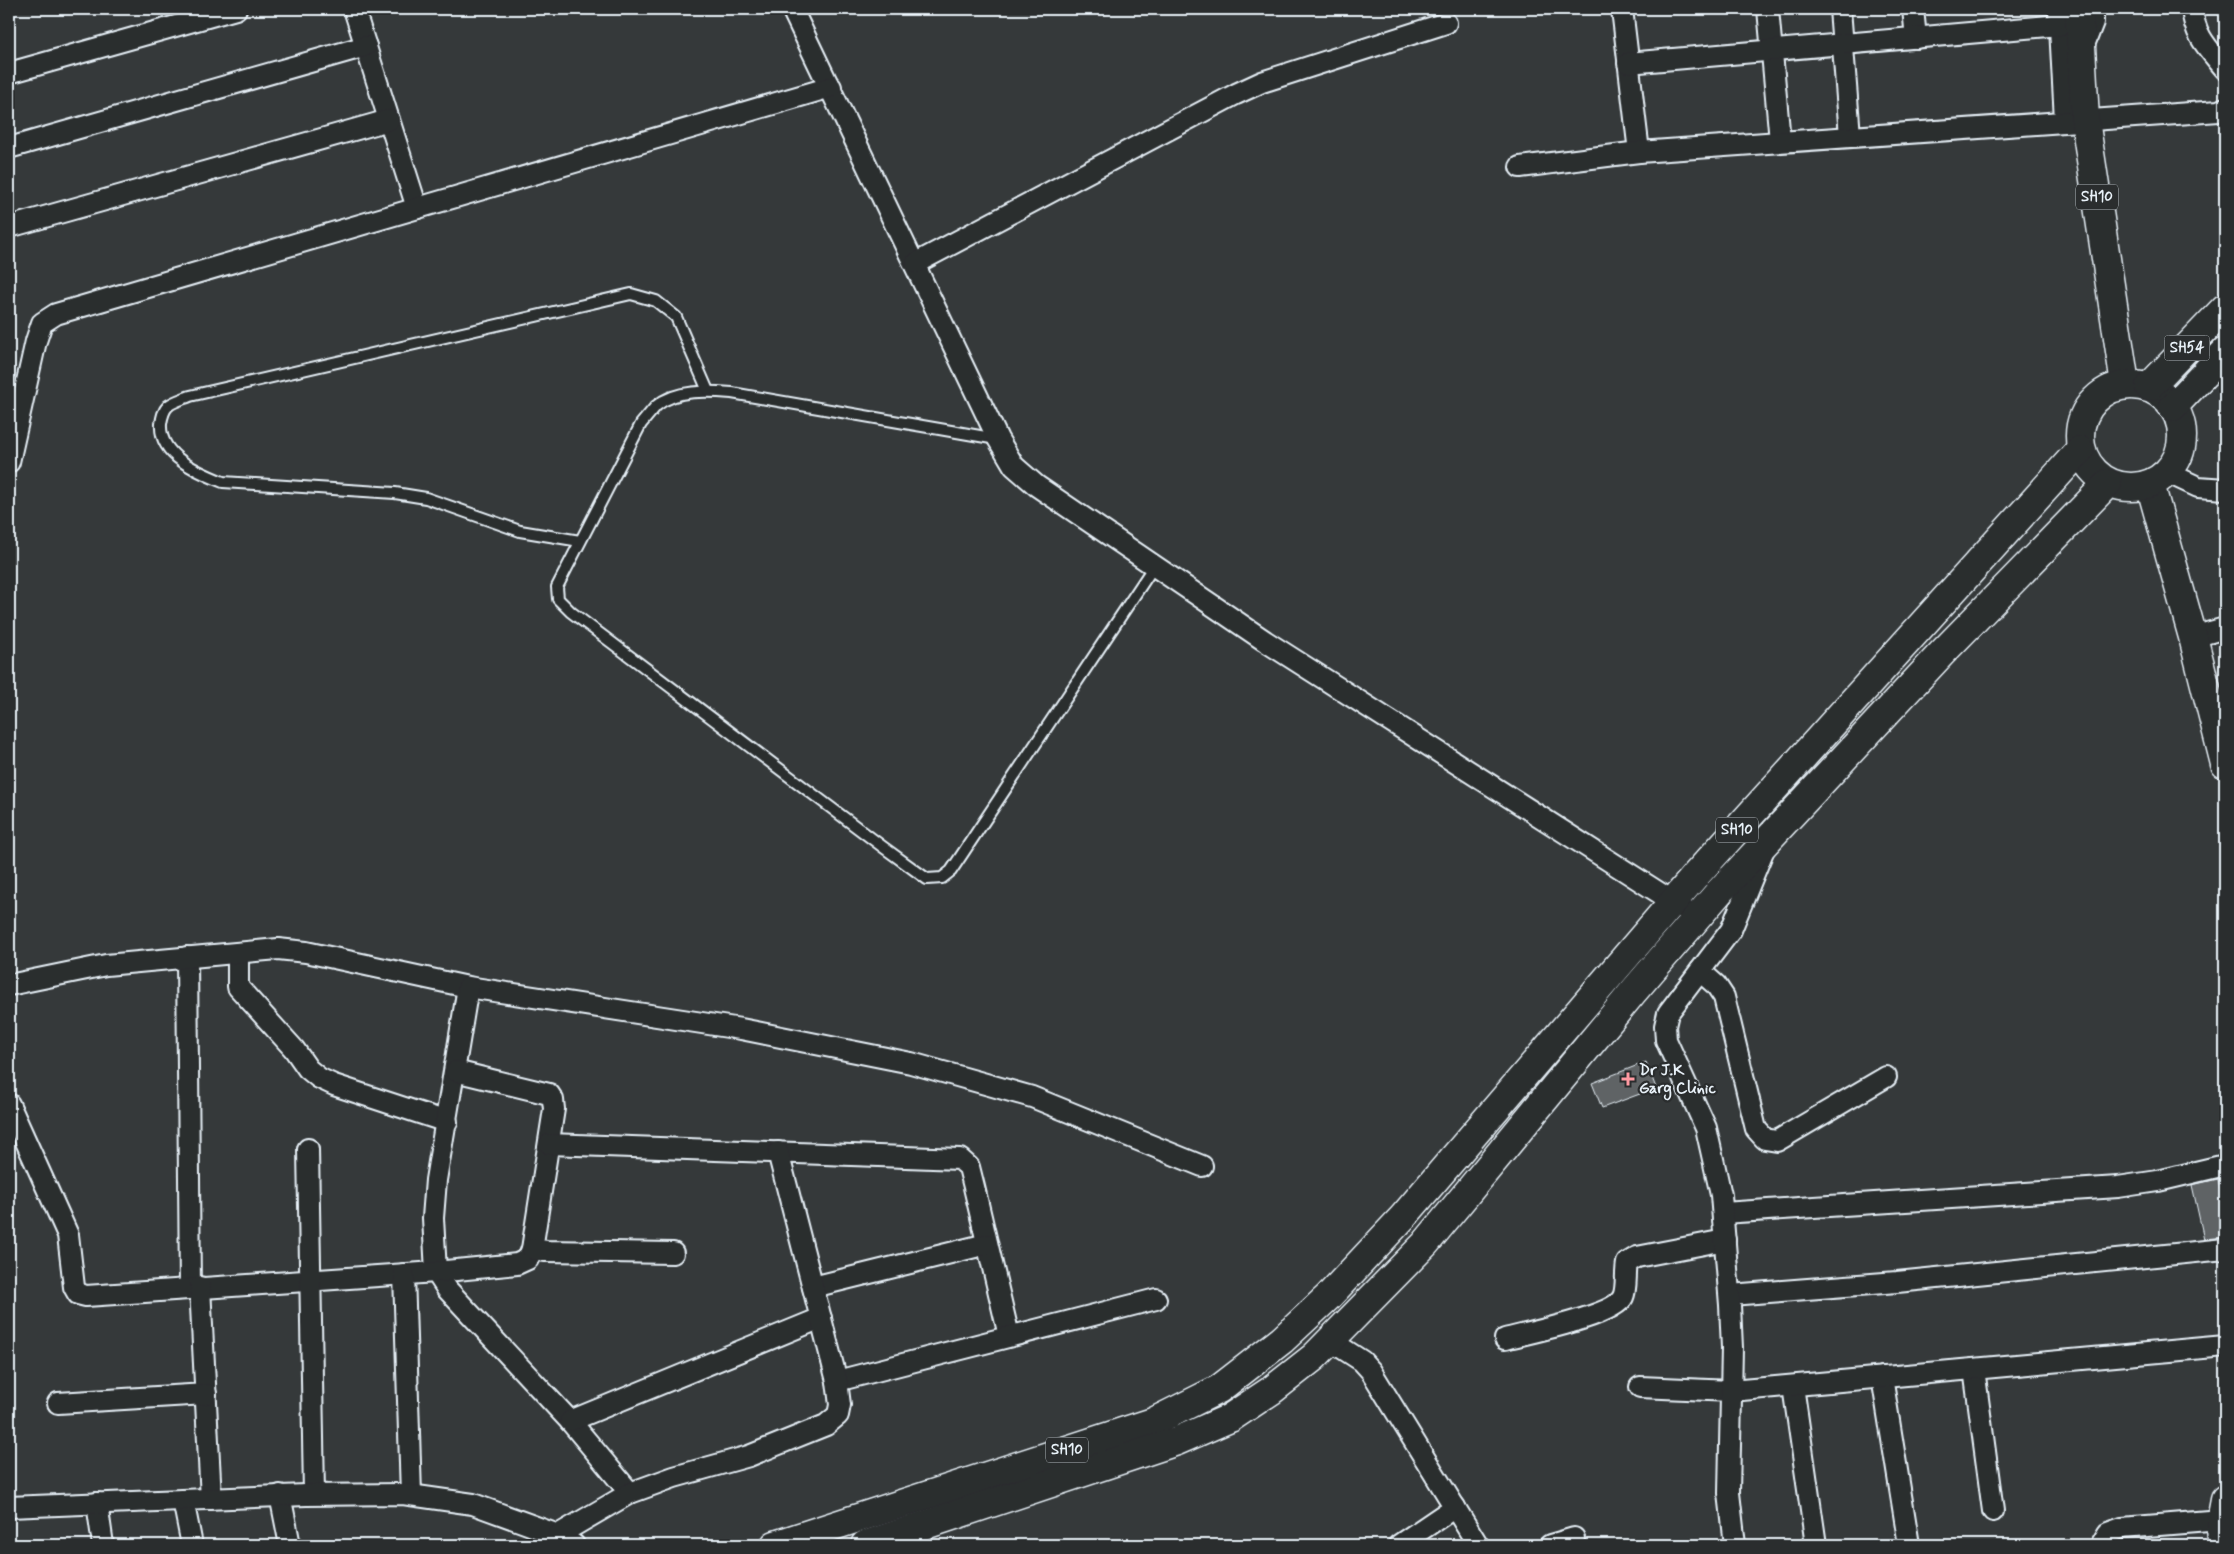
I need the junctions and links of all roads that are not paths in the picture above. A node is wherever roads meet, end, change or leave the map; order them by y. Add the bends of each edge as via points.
1 (236, 9) edge
2 (354, 9) edge
3 (792, 9) edge
4 (1622, 9) edge
5 (1768, 9) edge
6 (1840, 9) edge
7 (1913, 9) edge
8 (2094, 9) edge
9 (2192, 9) edge
10 (2066, 14) edge
11 (1446, 23) dead end
12 (1916, 38) junction
13 (1843, 44) junction
14 (366, 46) junction
15 (1771, 50) junction
16 (2081, 51) junction
17 (1628, 63) junction
18 (2225, 69) edge
19 (9, 73) edge
20 (831, 87) junction
21 (2225, 108) edge
22 (389, 120) junction
23 (2075, 120) junction
24 (1850, 136) junction
25 (1780, 141) junction
26 (9, 148) edge
27 (1638, 152) junction
28 (1520, 167) dead end
29 (417, 208) junction
30 (9, 227) edge
31 (916, 263) junction
32 (2225, 308) edge
33 (2225, 352) edge
34 (2137, 386) junction
35 (708, 391) junction
36 (2173, 407) junction
37 (998, 439) junction
38 (2080, 450) junction
39 (9, 462) edge
40 (2159, 479) junction
41 (2108, 483) junction
42 (2225, 488) edge
43 (580, 541) junction
44 (1154, 566) junction
45 (2225, 628) edge
46 (2193, 637) junction
47 (2225, 764) edge
48 (1768, 840) junction
49 (1674, 901) junction
50 (1697, 918) junction
51 (238, 953) junction
52 (187, 957) junction
53 (1700, 971) junction
54 (9, 985) edge
55 (468, 987) junction
56 (455, 1071) junction
57 (1886, 1077) dead end
58 (9, 1104) edge
59 (447, 1122) junction
60 (550, 1144) junction
61 (308, 1149) dead end
62 (778, 1152) junction
63 (1202, 1166) dead end
64 (2225, 1166) edge
65 (1723, 1213) junction
66 (1725, 1240) junction
67 (987, 1244) junction
68 (532, 1249) junction
69 (2225, 1249) edge
70 (673, 1253) dead end
71 (436, 1272) junction
72 (404, 1274) junction
73 (312, 1280) junction
74 (813, 1287) junction
75 (195, 1288) junction
76 (1730, 1295) junction
77 (1156, 1299) dead end
78 (821, 1318) junction
79 (1337, 1334) junction
80 (1008, 1336) junction
81 (1505, 1339) dead end
82 (2225, 1346) edge
83 (1974, 1369) junction
84 (1882, 1377) junction
85 (837, 1381) junction
86 (1793, 1386) junction
87 (1640, 1387) dead end
88 (1731, 1391) junction
89 (206, 1394) junction
90 (58, 1403) dead end
91 (570, 1421) junction
92 (630, 1493) junction
93 (314, 1494) junction
94 (410, 1495) junction
95 (280, 1496) junction
96 (211, 1499) junction
97 (183, 1500) junction
98 (97, 1503) junction
99 (9, 1507) edge
100 (1455, 1507) junction
101 (1993, 1511) dead end
102 (2223, 1522) edge
103 (1574, 1538) dead end
104 (566, 1540) edge
105 (103, 1545) edge
106 (192, 1545) edge
107 (290, 1545) edge
108 (775, 1545) edge
109 (865, 1545) edge
110 (1399, 1545) edge
111 (1478, 1545) edge
112 (1550, 1545) edge
113 (1735, 1545) edge
114 (1816, 1545) edge
115 (1908, 1545) edge
116 (2101, 1545) edge

1 - 19 street
2 - 14 street
3 - 20 street
4 - 17 street
5 - 15 street
6 - 13 street
7 - 12 street
8 - 16 street
9 - 18 street via 2194,25 2201,39
10 - 12 street
10 - 16 main road, SH10
10 - 23 street
11 - 31 street via 1262,82
12 - 13 street
13 - 15 street
13 - 24 street
14 - 22 street
14 - 26 street
15 - 17 street
15 - 25 street
16 - 23 main road, SH10
17 - 27 street
20 - 29 street
20 - 31 street
21 - 23 street
22 - 29 street
22 - 30 street
23 - 24 street
23 - 34 main road, SH10
24 - 25 street
25 - 27 street
27 - 28 street
29 - 39 street via 56,314 42,324 36,341
31 - 37 street
32 - 34 main road, SH54
33 - 36 main road, SH54
34 - 36 main road via 2167,398
34 - 38 main road via 2103,392 2088,408 2080,428
35 - 37 lane
35 - 43 lane via 679,394 658,405 641,424
35 - 43 lane via 676,317 656,301 631,294 190,396 168,406 162,415 161,430 167,446 182,462 223,482 395,493 426,498 520,531
36 - 40 main road via 2179,415 2183,435 2179,455
37 - 44 street via 1014,466 1037,486
38 - 41 main road via 2091,469
38 - 49 main road, SH10
40 - 41 main road via 2128,488
40 - 42 street via 2198,487
40 - 46 main road
41 - 48 main road, SH10 via 1942,653
43 - 44 lane via 557,587 558,600 927,879 942,878 951,871
44 - 49 street
45 - 46 street
46 - 47 main road
48 - 50 main road, SH10
48 - 53 street via 1731,930
49 - 50 street
49 - 108 main road, SH10 via 1403,1218 1282,1340 1219,1389 1154,1422
50 - 79 main road, SH10 via 1425,1244
51 - 52 street
51 - 55 street via 278,949 306,952
51 - 59 street via 238,987 319,1078
52 - 54 street via 106,965
52 - 75 street
53 - 57 street via 1724,997 1756,1129 1765,1140 1777,1141
53 - 65 street via 1668,1013 1666,1040 1706,1128
55 - 56 street
55 - 63 street via 742,1029 912,1063 1032,1097
56 - 59 street
56 - 60 street via 549,1094 554,1110
58 - 75 street via 68,1235 74,1287 78,1294
59 - 71 street via 436,1180 433,1218
60 - 62 street
60 - 68 street
61 - 73 street
62 - 67 street via 960,1159 968,1167
62 - 74 street
64 - 65 street via 2118,1187
65 - 66 street
66 - 76 street
66 - 81 street via 1637,1257 1627,1263 1623,1297 1618,1304 1602,1313
67 - 74 street
67 - 80 street
68 - 70 street
68 - 71 street via 528,1259 517,1264
69 - 76 street via 1897,1282
71 - 72 street
71 - 91 street via 447,1289
72 - 73 street
72 - 94 street
73 - 75 street
73 - 93 street
74 - 78 street
75 - 89 street
76 - 88 street
77 - 80 street
78 - 85 street
78 - 91 street
79 - 100 street via 1371,1371
79 - 109 main road, SH10 via 1272,1390 1230,1418 1177,1441
80 - 85 street
82 - 83 street
83 - 84 street
83 - 101 street
84 - 86 street
84 - 115 street
85 - 92 street via 838,1415 826,1425 749,1456
86 - 88 street
86 - 114 street
87 - 88 street
88 - 113 street via 1729,1493
89 - 90 street
89 - 96 street
91 - 92 street
92 - 104 street
93 - 94 street
93 - 95 street
94 - 104 street via 473,1504
95 - 96 street
95 - 107 street
96 - 97 street
97 - 98 street
97 - 106 street
98 - 99 street
98 - 105 street
100 - 110 street
100 - 111 street
102 - 116 street via 2122,1528 2108,1533
103 - 112 street

